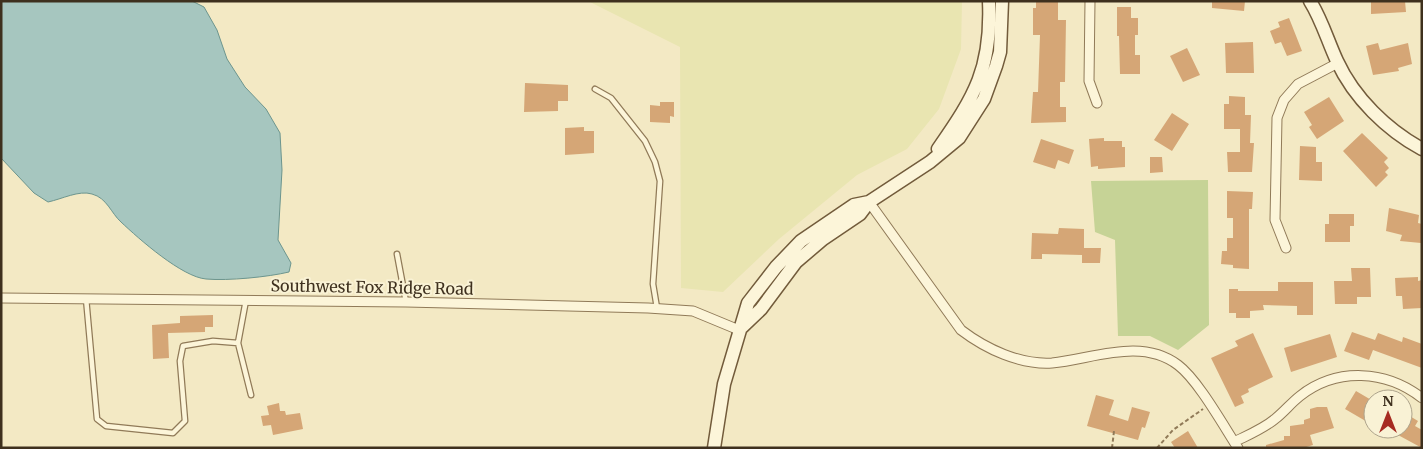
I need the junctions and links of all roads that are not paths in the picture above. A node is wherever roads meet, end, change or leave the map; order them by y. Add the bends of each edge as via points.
1 (989, 1) edge
2 (1002, 1) edge
3 (1090, 1) edge
4 (1310, 1) edge
5 (1338, 63) junction
6 (596, 89) dead end
7 (1097, 103) dead end
8 (1421, 147) edge
9 (930, 162) junction
10 (869, 202) junction
11 (1286, 248) dead end
12 (397, 254) dead end
13 (1, 298) edge
14 (86, 298) junction
15 (246, 300) junction
16 (406, 302) junction
17 (657, 308) junction
18 (740, 330) junction
19 (238, 343) junction
20 (251, 395) dead end
21 (1422, 398) edge
22 (1236, 445) edge
23 (714, 448) edge

1 - 9 main road via 987,52 981,78
2 - 9 main road via 1000,52 984,99 959,138
3 - 7 street via 1089,81
4 - 5 main road
5 - 8 main road via 1388,127
5 - 11 street via 1298,84 1284,100 1277,118 1275,220
6 - 17 lane via 610,98 644,141 655,162 660,180 653,284
9 - 10 main road
10 - 18 main road via 860,214 796,262 761,309
10 - 22 street via 961,330 979,344 1026,360 1050,363 1111,352 1137,351 1157,355 1183,370
12 - 16 lane
13 - 14 street, Southwest Fox Ridge Road
14 - 15 street, Southwest Fox Ridge Road
14 - 19 lane via 97,419 106,426 173,433 185,421 180,361 183,346 213,341
15 - 16 street, Southwest Fox Ridge Road
15 - 19 lane
16 - 17 street, Southwest Fox Ridge Road
17 - 18 street, Southwest Fox Ridge Road via 693,311
18 - 23 main road via 719,408
19 - 20 lane
21 - 22 street via 1399,383 1381,377 1360,374 1341,377 1301,395 1274,420

